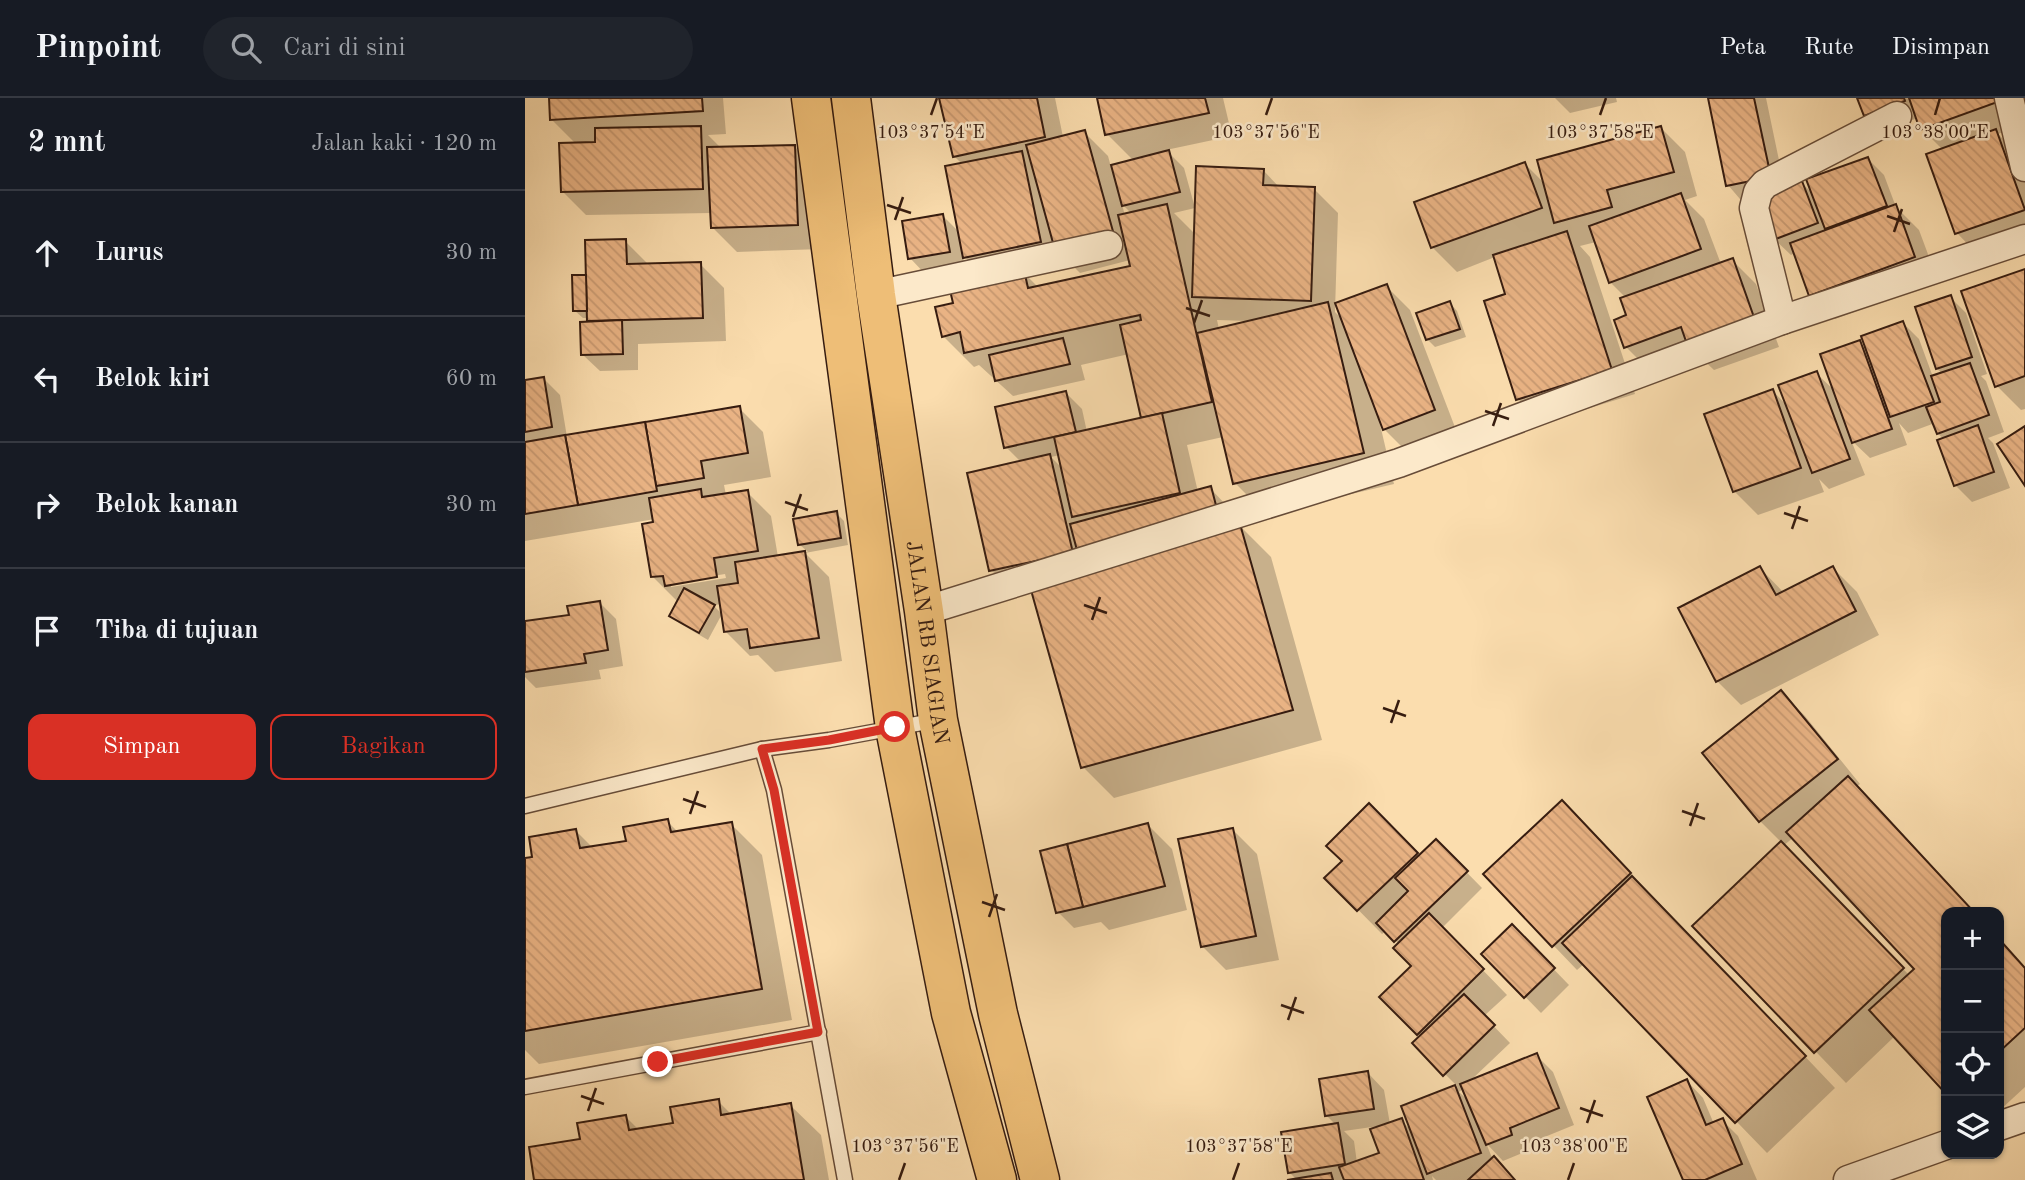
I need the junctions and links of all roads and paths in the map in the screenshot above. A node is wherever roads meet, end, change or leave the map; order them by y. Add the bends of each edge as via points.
1 (811, 98) edge
2 (851, 98) edge
3 (2009, 98) edge
4 (1897, 116) dead end
5 (2025, 167) edge
6 (2025, 239) edge
7 (1108, 245) dead end
8 (876, 295) junction
9 (1782, 320) junction
10 (924, 611) junction
11 (938, 720) junction
12 (895, 727) junction
13 (762, 749) junction
14 (525, 806) edge
15 (818, 1032) junction
16 (525, 1087) edge
17 (2025, 1117) edge
18 (2004, 1124) edge
19 (1941, 1147) edge
20 (845, 1180) edge
21 (997, 1180) edge
22 (1040, 1180) edge
23 (1848, 1180) edge

1 - 12 highway, JALAN RB SIAGIAN
2 - 8 highway, JALAN RB SIAGIAN
3 - 5 street
4 - 9 street via 1765,184 1758,192 1754,208
6 - 9 street
7 - 8 street
8 - 10 highway, JALAN RB SIAGIAN
9 - 10 street via 1399,463
10 - 11 highway, JALAN RB SIAGIAN
11 - 12 lane
11 - 22 highway, JALAN RB SIAGIAN via 998,1014
12 - 13 lane
12 - 21 highway, JALAN RB SIAGIAN via 951,1013
13 - 14 lane
13 - 15 lane via 774,790
15 - 16 lane
15 - 20 lane
17 - 18 street
19 - 23 street

